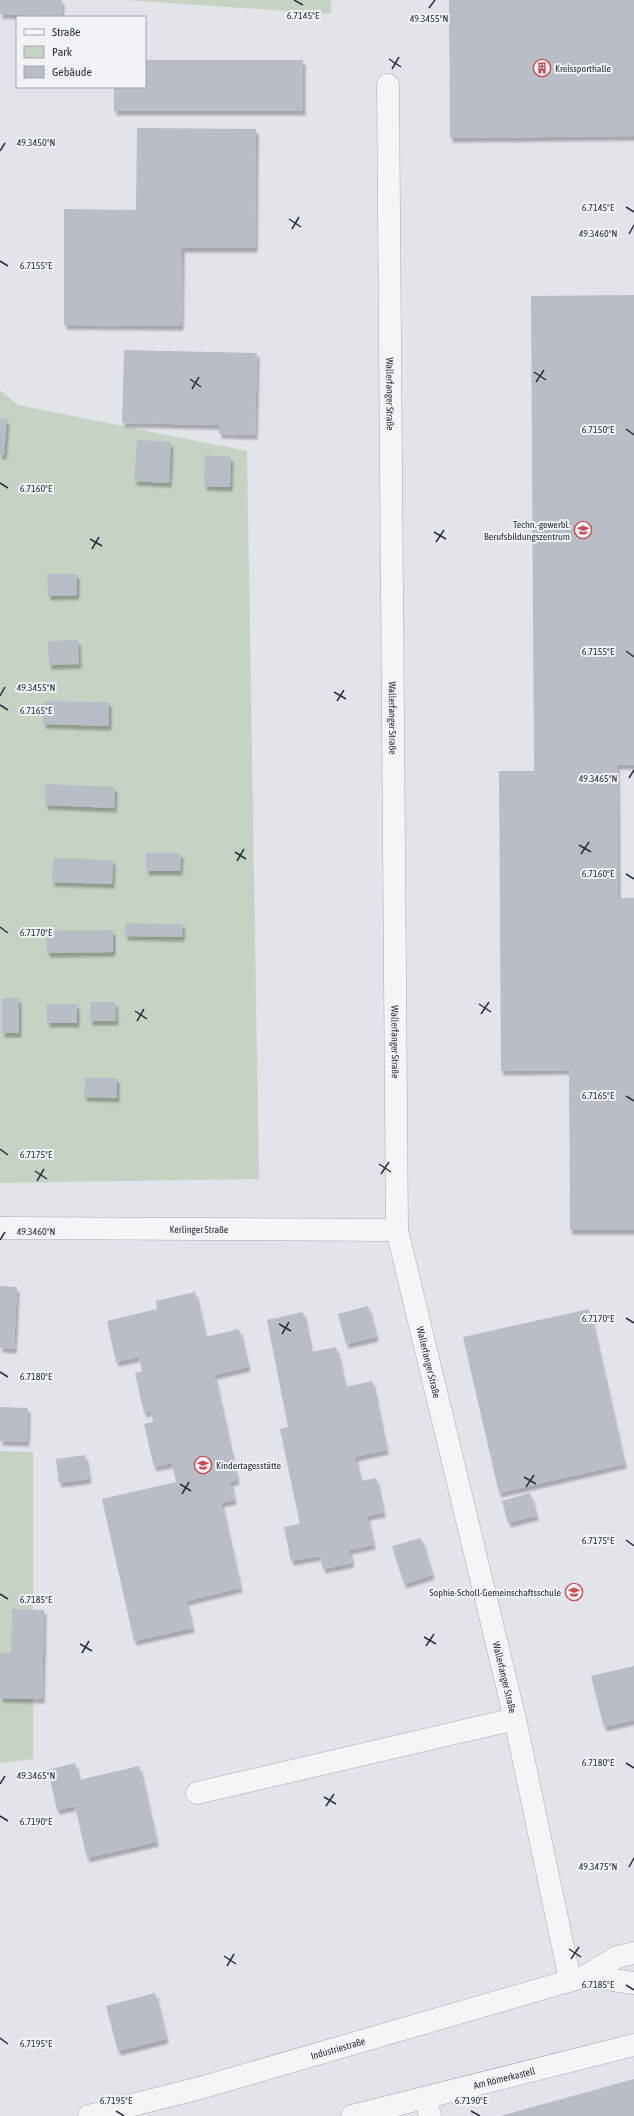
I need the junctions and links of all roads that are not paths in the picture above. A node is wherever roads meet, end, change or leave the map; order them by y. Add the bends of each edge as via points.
1 (388, 85) dead end
2 (0, 1228) edge
3 (397, 1230) junction
4 (515, 1720) junction
5 (197, 1794) dead end
6 (634, 1953) edge
7 (578, 1978) junction
8 (634, 1983) edge
9 (634, 2045) edge
10 (428, 2107) edge
11 (89, 2116) edge
12 (352, 2116) edge

1 - 3 street, Wallerfanger Straße
2 - 3 street, Kerlinger Straße
3 - 4 street, Wallerfanger Straße
4 - 5 street
4 - 7 street, Wallerfanger Straße
6 - 7 street, Industriestraße via 617,1957
7 - 8 street, Industriestraße
7 - 11 street, Industriestraße via 200,2088
9 - 10 street, Am Römerkastell
10 - 12 street, Am Römerkastell

